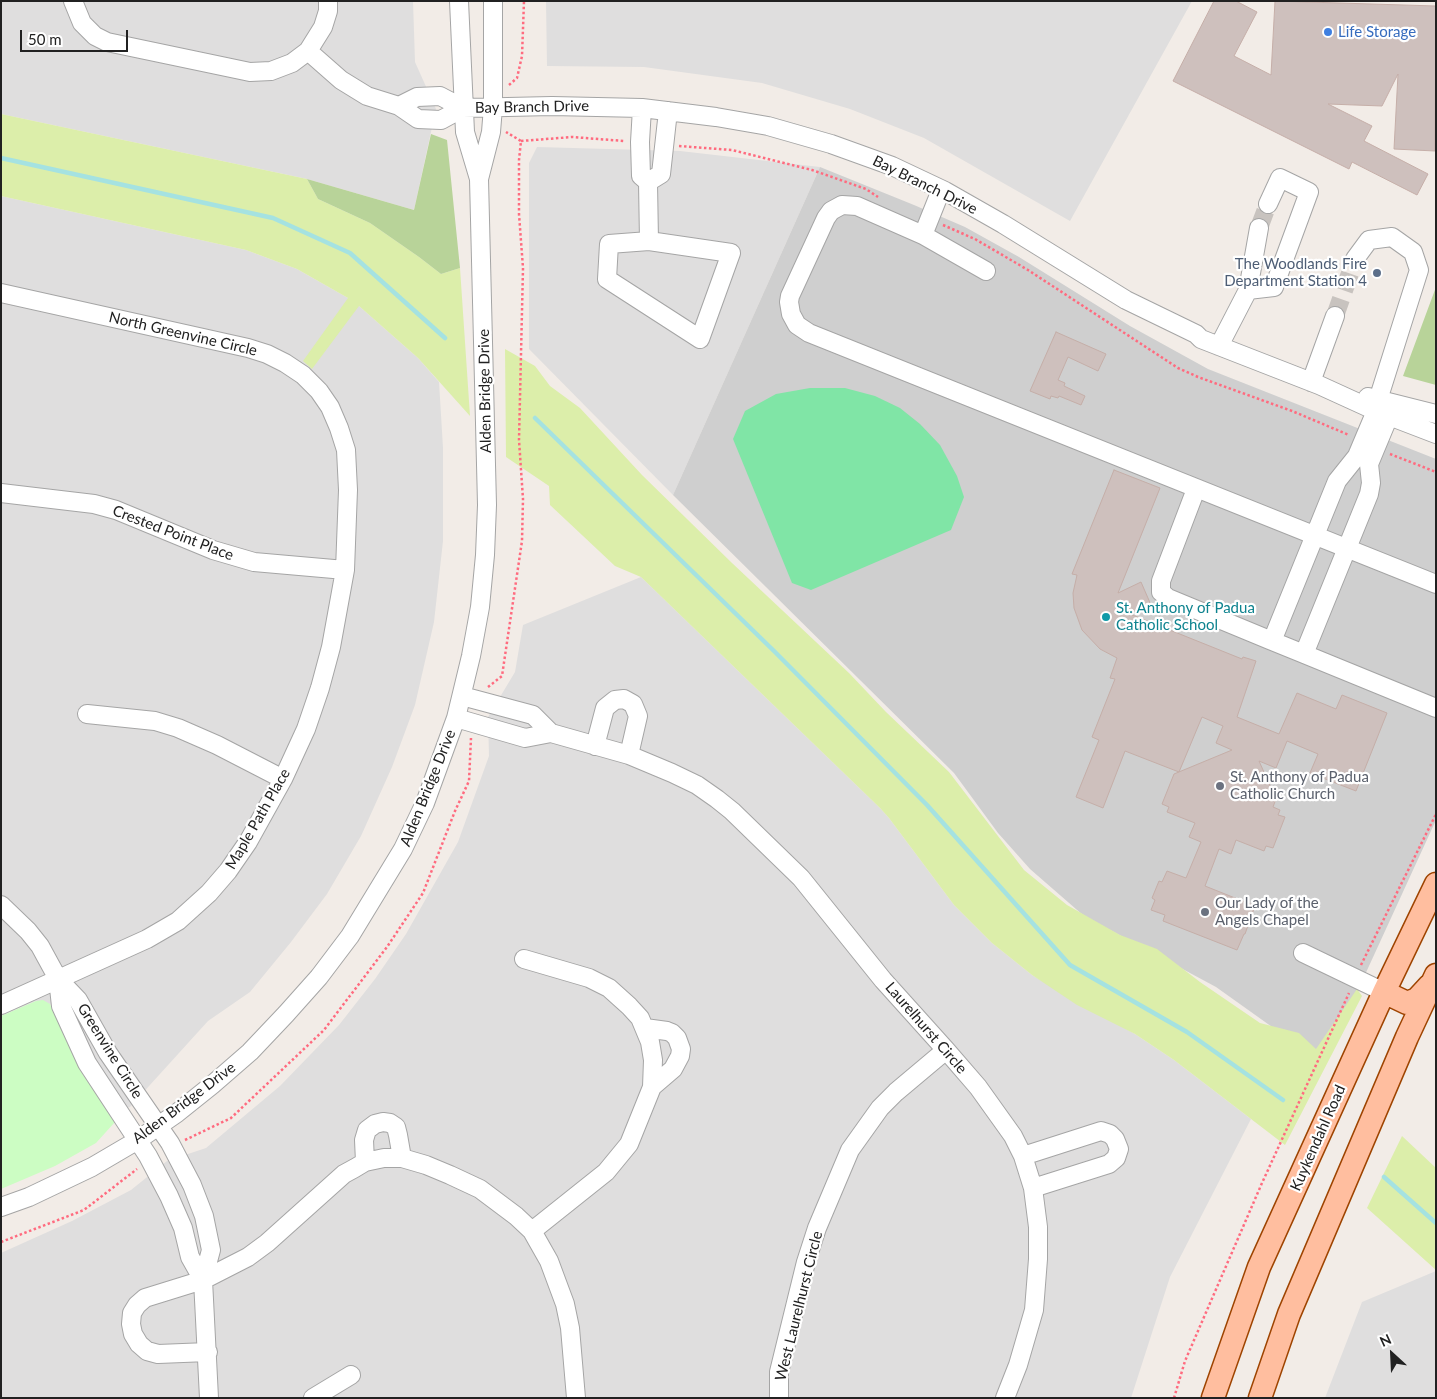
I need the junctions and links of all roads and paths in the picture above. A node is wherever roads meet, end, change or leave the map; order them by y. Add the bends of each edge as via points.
1 (73, 1) edge
2 (328, 1) edge
3 (459, 1) edge
4 (493, 1) edge
5 (524, 1) edge
6 (308, 52) junction
7 (499, 106) junction
8 (463, 108) junction
9 (642, 108) junction
10 (668, 111) junction
11 (500, 132) junction
12 (479, 180) junction
13 (648, 182) junction
14 (941, 190) junction
15 (1268, 204) tunnel mouth
16 (1259, 228) tunnel mouth
17 (923, 235) junction
18 (649, 240) junction
19 (1355, 259) tunnel mouth
20 (986, 271) dead end
21 (1248, 290) junction
22 (1, 293) edge
23 (1335, 316) tunnel mouth
24 (1219, 346) junction
25 (1315, 383) junction
26 (1381, 409) junction
27 (1436, 414) edge
28 (1436, 434) edge
29 (1348, 468) junction
30 (1370, 477) junction
31 (1196, 489) junction
32 (1, 493) edge
33 (1315, 536) junction
34 (1347, 549) junction
35 (345, 570) junction
36 (1436, 584) edge
37 (1272, 641) junction
38 (1304, 654) junction
39 (462, 696) junction
40 (480, 700) junction
41 (1436, 708) edge
42 (87, 714) dead end
43 (464, 721) junction
44 (551, 733) junction
45 (595, 746) junction
46 (628, 755) junction
47 (283, 779) junction
48 (1436, 814) edge
49 (1436, 884) edge
50 (1, 905) edge
51 (1303, 953) dead end
52 (524, 959) dead end
53 (1355, 978) junction
54 (58, 979) junction
55 (1434, 979) edge
56 (1384, 992) junction
57 (1, 1005) edge
58 (645, 1028) junction
59 (946, 1050) junction
60 (652, 1087) junction
61 (158, 1126) junction
62 (138, 1140) junction
63 (170, 1144) junction
64 (148, 1156) junction
65 (1023, 1156) junction
66 (402, 1158) junction
67 (366, 1162) junction
68 (1033, 1188) junction
69 (1, 1208) edge
70 (532, 1231) junction
71 (1, 1242) edge
72 (203, 1280) junction
73 (208, 1352) junction
74 (351, 1375) dead end
75 (210, 1398) edge
76 (314, 1398) edge
77 (576, 1398) edge
78 (779, 1398) edge
79 (1005, 1398) edge
80 (1174, 1398) edge
81 (1213, 1398) edge
82 (1260, 1398) edge

1 - 6 street via 82,22 95,36 116,44 250,72 271,71
2 - 6 street via 322,28
3 - 8 street, Alden Bridge Drive
4 - 7 street, Alden Bridge Drive
5 - 7 path via 522,56 517,78 506,88
6 - 8 street via 341,80 367,96 399,106 417,97 440,96
7 - 8 street, Bay Branch Drive
7 - 9 street, Bay Branch Drive
7 - 11 street, Alden Bridge Drive
7 - 11 path
8 - 12 street, Alden Bridge Drive via 465,132
9 - 10 street, Bay Branch Drive
9 - 13 street via 641,176
10 - 13 street via 661,174
10 - 14 street, Bay Branch Drive via 768,126 831,144 892,166
11 - 12 street, Alden Bridge Drive
11 - 40 path via 521,141 519,214 523,268 519,440 522,541 502,676 484,690
12 - 39 street, Alden Bridge Drive via 487,505 480,606
13 - 18 street
14 - 17 street
14 - 24 street, Bay Branch Drive via 1126,300
15 - 21 street via 1280,178 1309,192 1274,287
16 - 21 street
17 - 20 street
17 - 31 street via 852,205 834,208 826,218 790,296 790,314 797,326 809,334
18 - 18 street via 731,253 700,339 607,279 609,244
19 - 26 street via 1369,240 1392,237 1413,252 1419,270
21 - 24 street
22 - 35 street, North Greenvine Circle via 248,348 267,354 303,375 330,407 346,450
23 - 25 street
24 - 25 street, Bay Branch Drive
25 - 26 street, Bay Branch Drive
26 - 27 street, Bay Branch Drive
26 - 28 street, Bay Branch Drive
26 - 29 street
26 - 30 street
29 - 30 street
29 - 33 street via 1337,481
30 - 34 street via 1369,494
31 - 33 street
31 - 37 street via 1160,581 1161,592 1168,598
32 - 35 street, Crested Point Place via 94,504 116,510 213,550 254,562
33 - 34 street
33 - 37 street
34 - 36 street
34 - 38 street
35 - 47 street, Maple Path Place via 320,688
37 - 38 street
38 - 41 street
39 - 40 street, Laurelhurst Circle
39 - 43 street, Alden Bridge Drive
40 - 44 street, Laurelhurst Circle via 533,715
42 - 47 street via 134,717 163,723 217,745
43 - 44 street, Laurelhurst Circle via 525,738
43 - 61 street, Alden Bridge Drive via 403,849 350,936 319,977 250,1052
43 - 63 path via 469,781 423,893 387,948 324,1030 231,1118 186,1140
44 - 45 street, Laurelhurst Circle
45 - 46 street, Laurelhurst Circle
45 - 46 street via 605,708 615,700 624,699 633,704 638,716
46 - 59 street, Laurelhurst Circle via 696,785 732,811 801,878 883,980
47 - 54 street, Maple Path Place via 228,871 192,909 163,931
48 - 53 path
49 - 56 main road, Kuykendahl Road
50 - 54 street, Greenvine Circle via 40,946
51 - 53 street
52 - 58 street via 589,978 609,988 640,1018
53 - 56 street
53 - 80 path via 1185,1361
54 - 57 street, Maple Path Place
54 - 61 street, Greenvine Circle via 78,1000 108,1053
54 - 62 street, Greenvine Circle via 61,1006 88,1063
55 - 56 main road via 1417,999 1407,1003
55 - 82 main road via 1289,1314
56 - 81 main road, Kuykendahl Road via 1259,1267
58 - 60 street via 654,1060
58 - 60 street via 672,1033 681,1049 672,1069
59 - 65 street, Laurelhurst Circle via 1002,1120
59 - 78 street, West Laurelhurst Circle via 880,1108 850,1150 806,1262 780,1372
60 - 70 street via 629,1144 618,1159
61 - 62 street, Alden Bridge Drive
61 - 63 street, Greenvine Circle
62 - 64 street, Greenvine Circle
62 - 69 street, Alden Bridge Drive via 92,1167
63 - 72 street, Greenvine Circle via 192,1184 204,1216 211,1250
64 - 71 path via 141,1167 84,1210
64 - 72 street, Greenvine Circle via 170,1196 190,1257
65 - 68 street, Laurelhurst Circle
65 - 68 street via 1101,1130 1115,1139 1119,1149 1109,1164
66 - 67 street
66 - 67 street via 396,1128 383,1122 367,1130 364,1140
66 - 70 street via 480,1189
67 - 72 street via 344,1174 248,1257
68 - 79 street, Laurelhurst Circle via 1038,1227 1034,1310
70 - 77 street via 549,1261 565,1304
72 - 73 street
72 - 73 street via 145,1298 132,1314 131,1324 133,1334 147,1351 158,1354
73 - 75 street
74 - 76 street

